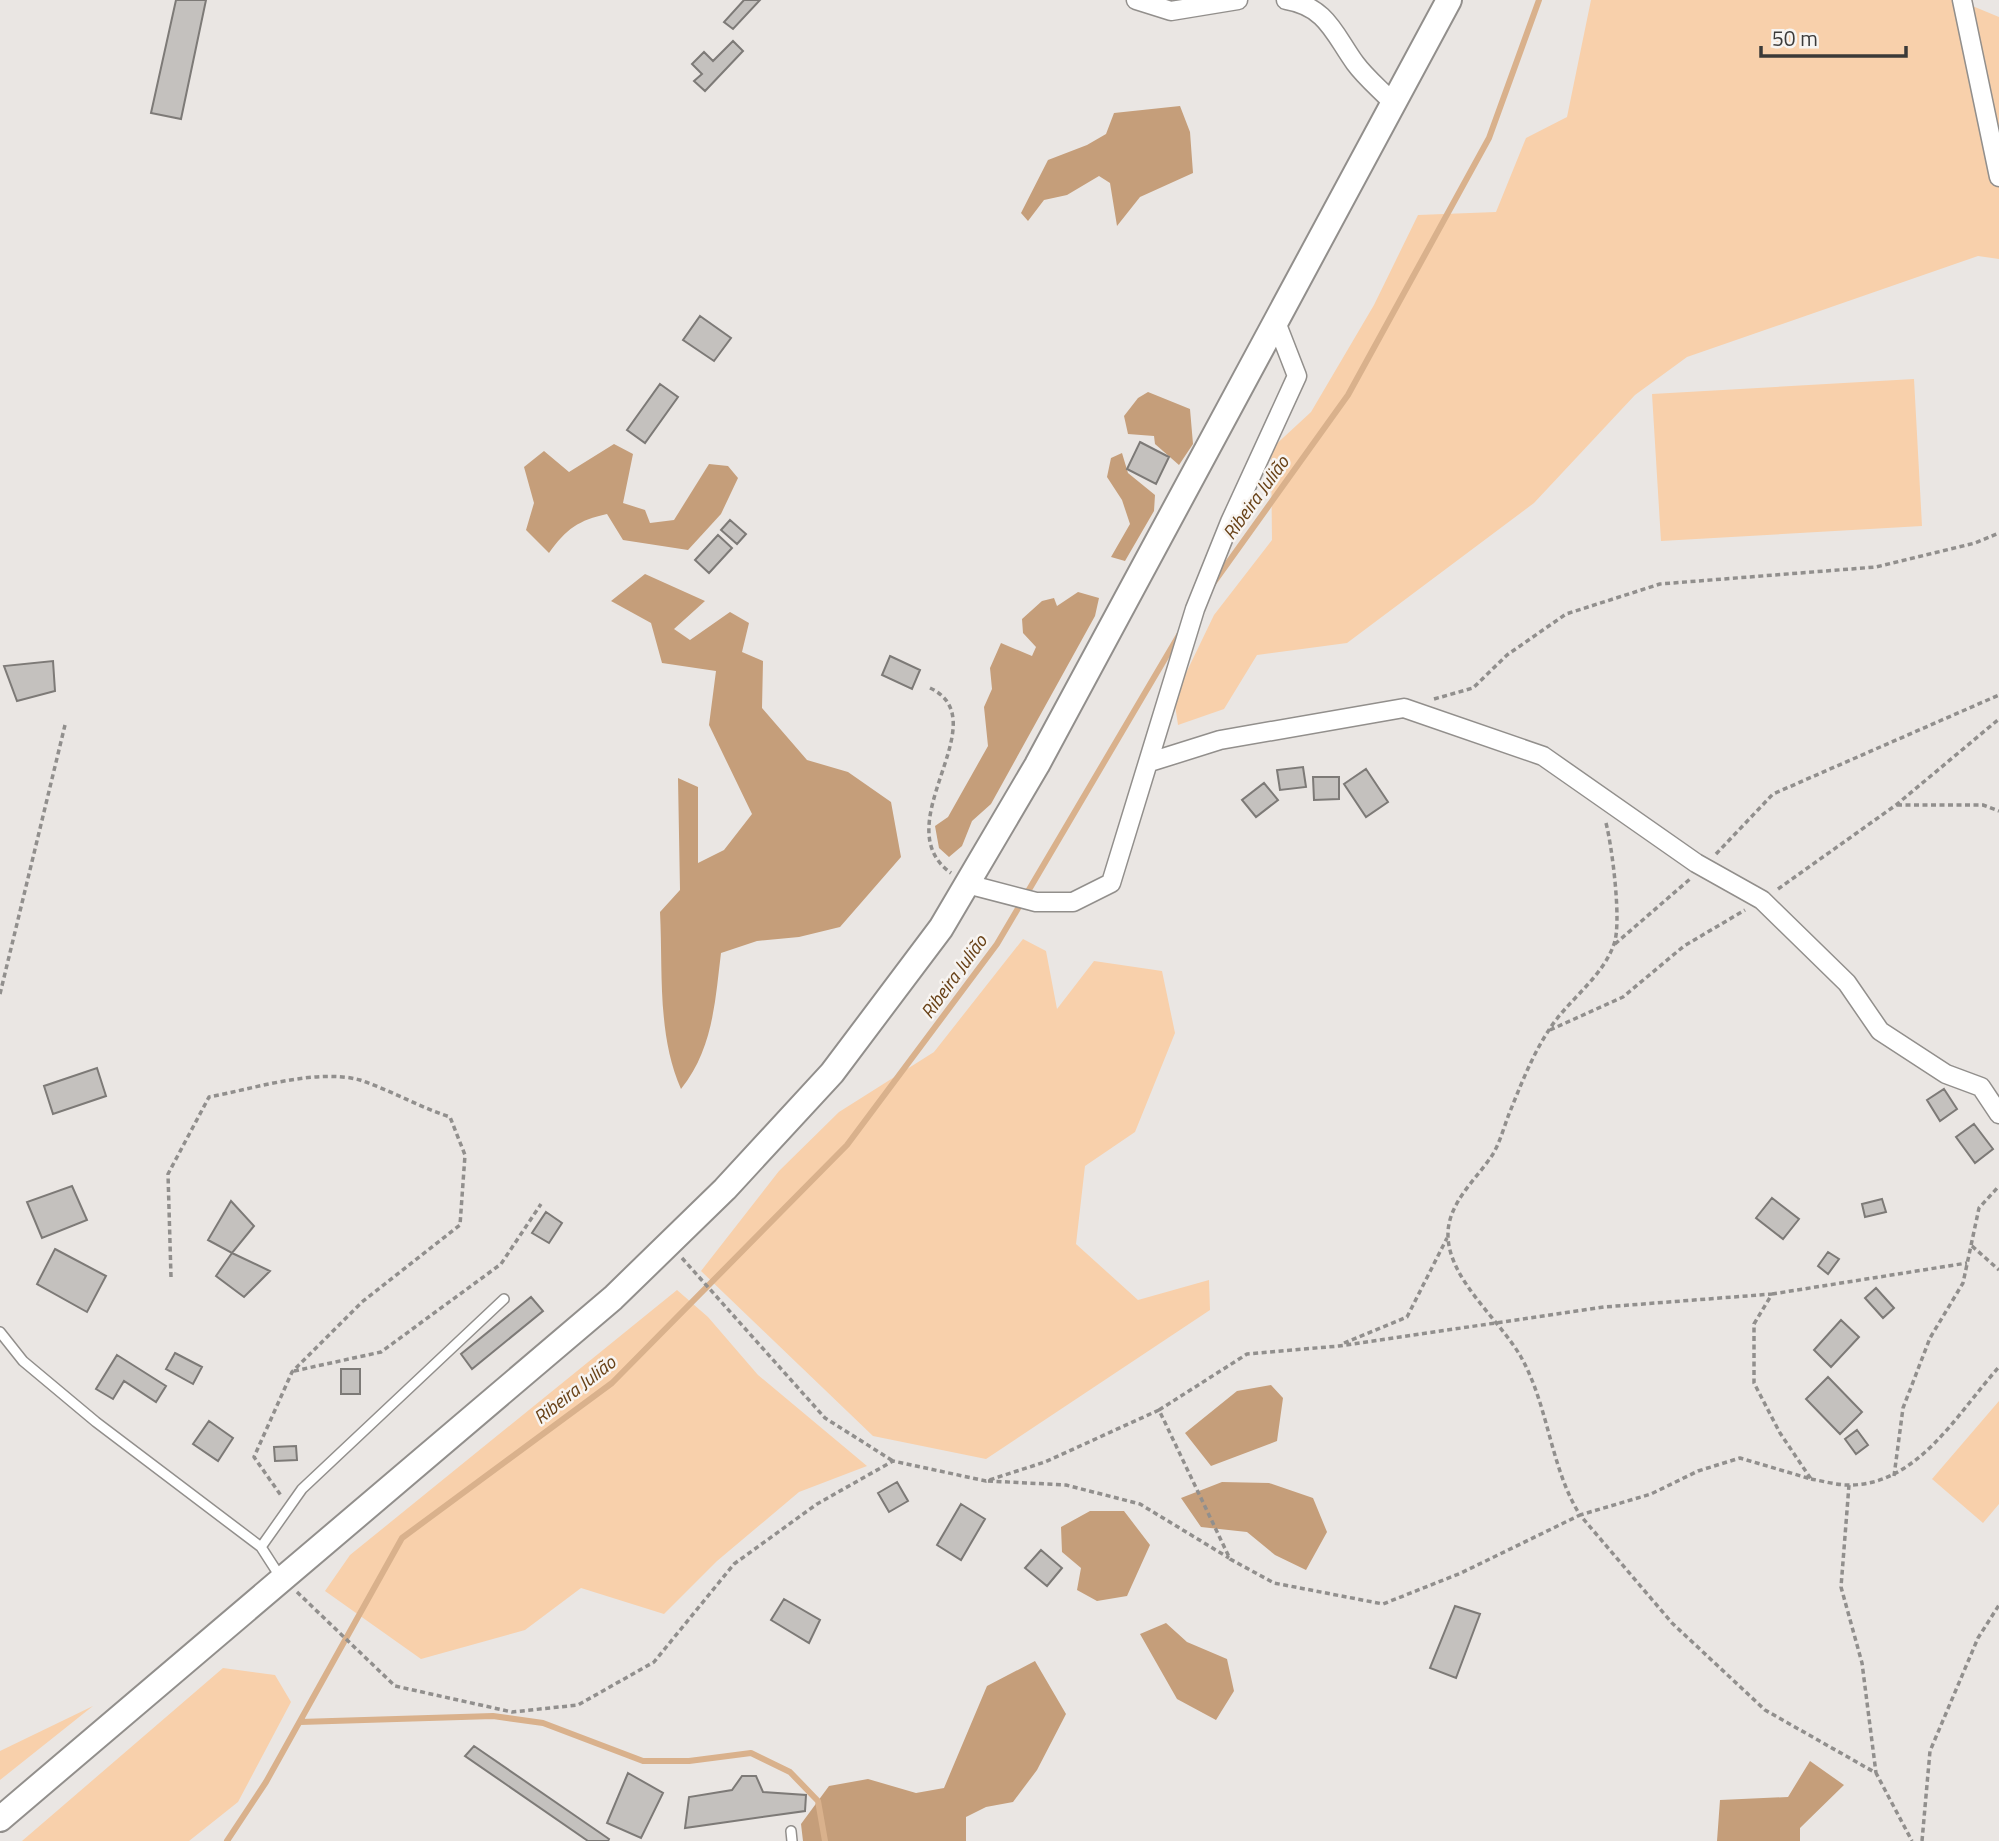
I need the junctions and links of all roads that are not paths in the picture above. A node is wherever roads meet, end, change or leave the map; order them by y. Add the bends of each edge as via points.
1 (1136, 0) edge
2 (1238, 0) edge
3 (1286, 0) edge
4 (1449, 0) edge
5 (1962, 0) edge
6 (1393, 103) junction
7 (1999, 177) edge
8 (1276, 322) junction
9 (1150, 762) junction
10 (967, 884) junction
11 (1999, 1114) edge
12 (504, 1299) dead end
13 (0, 1332) edge
14 (261, 1547) junction
15 (282, 1578) junction
16 (0, 1819) edge
17 (790, 1830) dead end
18 (792, 1841) edge

1 - 2 street via 1171,11
3 - 6 street via 1303,3 1332,25 1356,64
4 - 6 main road
5 - 7 street
6 - 8 main road
8 - 9 street via 1297,376 1195,609
8 - 10 main road via 1037,765
9 - 10 street via 1111,883 1073,902 1036,902
9 - 11 street via 1220,740 1404,708 1543,757 1704,867 1762,900 1847,983 1880,1031 1946,1074 1981,1087
10 - 15 main road via 941,928 832,1073 725,1189 613,1298
12 - 14 lane via 302,1489
13 - 14 lane via 23,1362
14 - 15 lane
15 - 16 main road
17 - 18 lane

